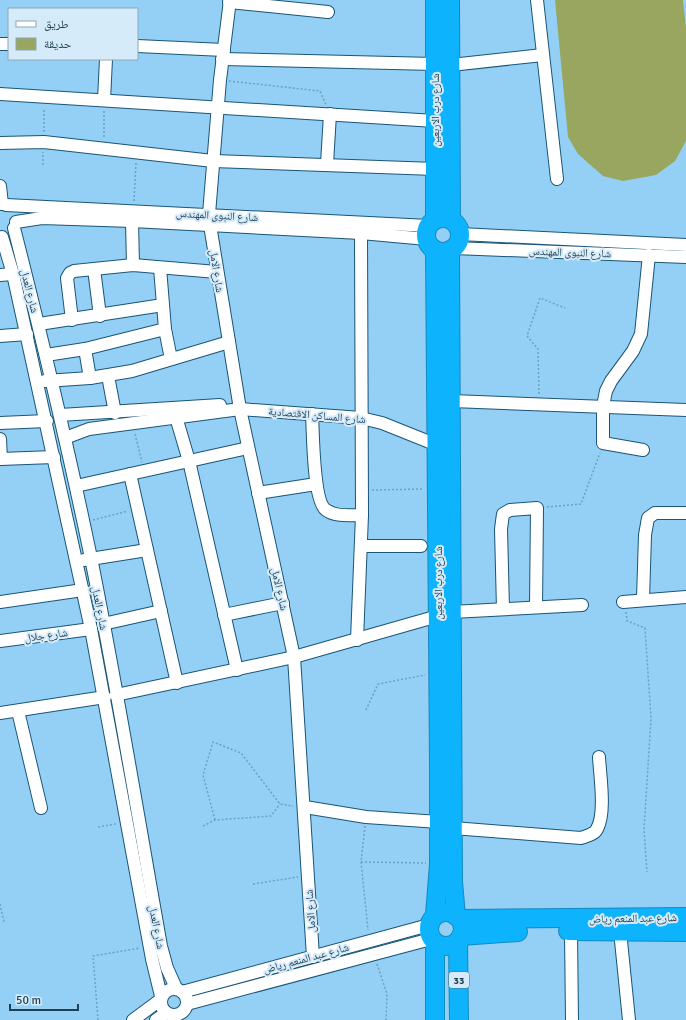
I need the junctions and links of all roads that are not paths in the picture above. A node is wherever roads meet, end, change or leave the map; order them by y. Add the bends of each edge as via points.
1 (435, 0) edge
2 (450, 0) edge
3 (537, 0) edge
4 (230, 1) edge
5 (328, 12) dead end
6 (138, 46) edge
7 (223, 54) junction
8 (543, 55) junction
9 (106, 60) edge
10 (443, 65) junction
11 (0, 94) edge
12 (104, 100) junction
13 (217, 107) junction
14 (330, 114) junction
15 (435, 121) junction
16 (0, 143) edge
17 (213, 160) junction
18 (327, 164) junction
19 (435, 169) junction
20 (557, 179) dead end
21 (0, 186) edge
22 (2, 204) edge
23 (133, 216) junction
24 (210, 220) junction
25 (15, 225) junction
26 (361, 233) junction
27 (443, 236) junction
28 (1, 237) edge
29 (686, 245) edge
30 (648, 255) junction
31 (686, 258) edge
32 (133, 265) junction
33 (160, 268) junction
34 (94, 269) junction
35 (217, 272) junction
36 (13, 274) junction
37 (0, 275) edge
38 (163, 305) junction
39 (100, 316) junction
40 (72, 320) junction
41 (39, 324) junction
42 (165, 329) junction
43 (27, 334) junction
44 (0, 336) edge
45 (229, 342) junction
46 (85, 349) junction
47 (46, 355) junction
48 (171, 359) junction
49 (108, 376) junction
50 (90, 378) junction
51 (53, 380) junction
52 (38, 382) junction
53 (452, 401) junction
54 (603, 406) junction
55 (240, 409) junction
56 (686, 410) edge
57 (115, 412) junction
58 (312, 414) junction
59 (60, 416) junction
60 (176, 417) junction
61 (361, 418) junction
62 (47, 421) junction
63 (0, 423) edge
64 (65, 438) junction
65 (0, 439) edge
66 (437, 445) junction
67 (248, 448) junction
68 (643, 450) dead end
69 (54, 457) junction
70 (0, 459) edge
71 (189, 460) junction
72 (130, 474) junction
73 (316, 484) junction
74 (76, 486) junction
75 (258, 493) junction
76 (686, 513) edge
77 (362, 515) junction
78 (361, 546) junction
79 (421, 546) dead end
80 (147, 550) junction
81 (91, 558) junction
82 (77, 561) junction
83 (83, 590) junction
84 (686, 597) edge
85 (643, 599) junction
86 (0, 602) edge
87 (623, 602) road end
88 (283, 603) junction
89 (582, 604) dead end
90 (536, 607) junction
91 (503, 609) junction
92 (161, 611) junction
93 (445, 614) junction
94 (224, 616) junction
95 (103, 624) junction
96 (91, 628) junction
97 (357, 640) junction
98 (0, 641) edge
99 (294, 657) junction
100 (237, 670) junction
101 (177, 683) junction
102 (110, 696) junction
103 (18, 711) junction
104 (0, 713) edge
105 (599, 757) dead end
106 (445, 763) junction
107 (305, 807) junction
108 (41, 808) dead end
109 (446, 825) junction
110 (686, 917) edge
111 (459, 928) junction
112 (432, 930) junction
113 (571, 931) junction
114 (620, 931) junction
115 (686, 932) edge
116 (317, 955) junction
117 (297, 961) junction
118 (325, 966) junction
119 (300, 973) junction
120 (179, 990) junction
121 (161, 998) junction
122 (186, 1012) edge
123 (169, 1016) edge
124 (133, 1020) edge
125 (156, 1020) edge
126 (435, 1020) edge
127 (459, 1020) edge
128 (572, 1020) edge
129 (629, 1020) edge

1 - 10 highway, شارع درب الاربعين
2 - 10 highway, شارع درب الاربعين
3 - 8 street
4 - 5 street
4 - 7 street, شارع الامل
6 - 7 street
7 - 10 street
7 - 13 street, شارع الامل
8 - 10 street
8 - 20 street
9 - 12 street
10 - 15 highway, شارع درب الاربعين
10 - 27 highway, شارع درب الاربعين
11 - 12 street
12 - 13 street
13 - 14 street
13 - 17 street, شارع الامل
14 - 15 street
14 - 18 street
15 - 19 highway, شارع درب الاربعين
16 - 17 street via 44,142
17 - 18 street
17 - 24 street, شارع الامل
18 - 19 street
19 - 27 highway, شارع درب الاربعين
21 - 22 street
22 - 23 street, شارع النبوى المهندس
22 - 25 street, شارع العدل via 14,212
23 - 24 street, شارع النبوى المهندس
23 - 25 street, شارع النبوى المهندس via 42,218
23 - 32 street
24 - 26 street, شارع النبوى المهندس
24 - 27 street, شارع النبوى المهندس
24 - 35 street, شارع الامل
25 - 28 street via 7,235
25 - 41 street, شارع العدل
26 - 27 street, شارع النبوى المهندس
26 - 61 street
27 - 29 street, شارع النبوى المهندس
27 - 30 street, شارع النبوى المهندس
27 - 53 highway, شارع درب الاربعين
27 - 66 highway, شارع درب الاربعين
28 - 36 street, شارع العدل
30 - 31 street, شارع النبوى المهندس
30 - 54 street via 641,334 633,351 611,381
32 - 33 street
32 - 34 street
33 - 35 street
33 - 38 street
34 - 39 street
34 - 40 street via 74,271 68,275
35 - 45 street, شارع الامل
36 - 37 street
36 - 43 street, شارع العدل
38 - 39 street
38 - 42 street
39 - 40 street
40 - 41 street
41 - 47 street, شارع العدل
42 - 46 street
42 - 48 street
43 - 44 street
43 - 52 street, شارع العدل
45 - 48 street
45 - 55 street, شارع الامل
46 - 47 street
46 - 50 street
47 - 51 street, شارع العدل
48 - 49 street
49 - 50 street
49 - 57 street
50 - 51 street
51 - 52 street
51 - 59 street, شارع العدل
52 - 62 street, شارع العدل
53 - 54 street
53 - 93 highway, شارع درب الاربعين
54 - 56 street
54 - 68 street via 604,443
55 - 57 street, شارع المساكن الاقتصادية via 219,404
55 - 58 street, شارع المساكن الاقتصادية
55 - 60 street, شارع المساكن الاقتصادية
55 - 67 street, شارع الامل
57 - 59 street, شارع المساكن الاقتصادية
58 - 61 street, شارع المساكن الاقتصادية
58 - 73 street
59 - 64 street, شارع العدل
60 - 64 street, شارع المساكن الاقتصادية via 89,429
60 - 71 street
61 - 66 street, شارع المساكن الاقتصادية via 389,425
61 - 77 street
62 - 63 street
62 - 69 street, شارع العدل
64 - 74 street, شارع العدل
65 - 70 street
66 - 93 highway, شارع درب الاربعين
67 - 71 street
67 - 75 street, شارع الامل
69 - 70 street
69 - 82 street, شارع العدل
71 - 72 street
71 - 94 street
72 - 74 street
72 - 80 street
73 - 75 street
73 - 77 street via 318,500 326,510 334,514
74 - 81 street, شارع العدل
75 - 88 street, شارع الامل
76 - 85 street via 655,514 648,518
77 - 78 street
78 - 79 street
78 - 97 street
80 - 81 street
80 - 92 street
81 - 82 street
81 - 95 street, شارع العدل
82 - 83 street, شارع العدل
83 - 86 street
83 - 96 street, شارع العدل
84 - 85 street
85 - 87 street
88 - 94 street
88 - 99 street, شارع الامل
89 - 90 street
90 - 91 street
90 - 91 street via 537,508 506,510 502,519
91 - 93 street
92 - 95 street
92 - 101 street
93 - 97 street
93 - 106 highway, شارع درب الاربعين
93 - 106 highway, شارع درب الاربعين via 439,672
94 - 100 street
95 - 102 street, شارع العدل
96 - 98 street, شارع جلال
96 - 102 street, شارع العدل
97 - 99 street
99 - 100 street
99 - 107 street, شارع الامل
100 - 101 street
101 - 102 street
102 - 103 street
102 - 120 street, شارع العدل via 161,946 167,968
102 - 121 street, شارع العدل via 128,823
103 - 104 street
103 - 108 street
105 - 109 street via 601,807 597,830 592,834 581,838
106 - 109 highway, شارع درب الاربعين
107 - 109 street via 366,817
107 - 116 street, شارع الامل via 308,876
109 - 111 highway, شارع درب الاربعين
109 - 112 highway, شارع درب الاربعين
110 - 111 highway, شارع عبد المنعم رياض
111 - 112 highway via 447,946
111 - 112 highway via 450,912 442,912
111 - 113 highway, شارع عبد المنعم رياض via 504,932
111 - 127 highway, 33
112 - 116 street, شارع عبد المنعم رياض via 369,941
112 - 118 street, شارع عبد المنعم رياض via 374,954
112 - 126 highway, 33
113 - 114 highway, شارع عبد المنعم رياض
113 - 128 street
114 - 115 highway, شارع عبد المنعم رياض
114 - 129 street
116 - 117 street, شارع عبد المنعم رياض
116 - 118 street, شارع الامل
117 - 119 street
117 - 120 street, شارع عبد المنعم رياض
118 - 119 street, شارع عبد المنعم رياض
119 - 122 street, شارع عبد المنعم رياض
120 - 121 street via 167,990
120 - 122 street via 186,997
121 - 123 street via 163,1010
121 - 124 street
122 - 123 street
123 - 125 street

